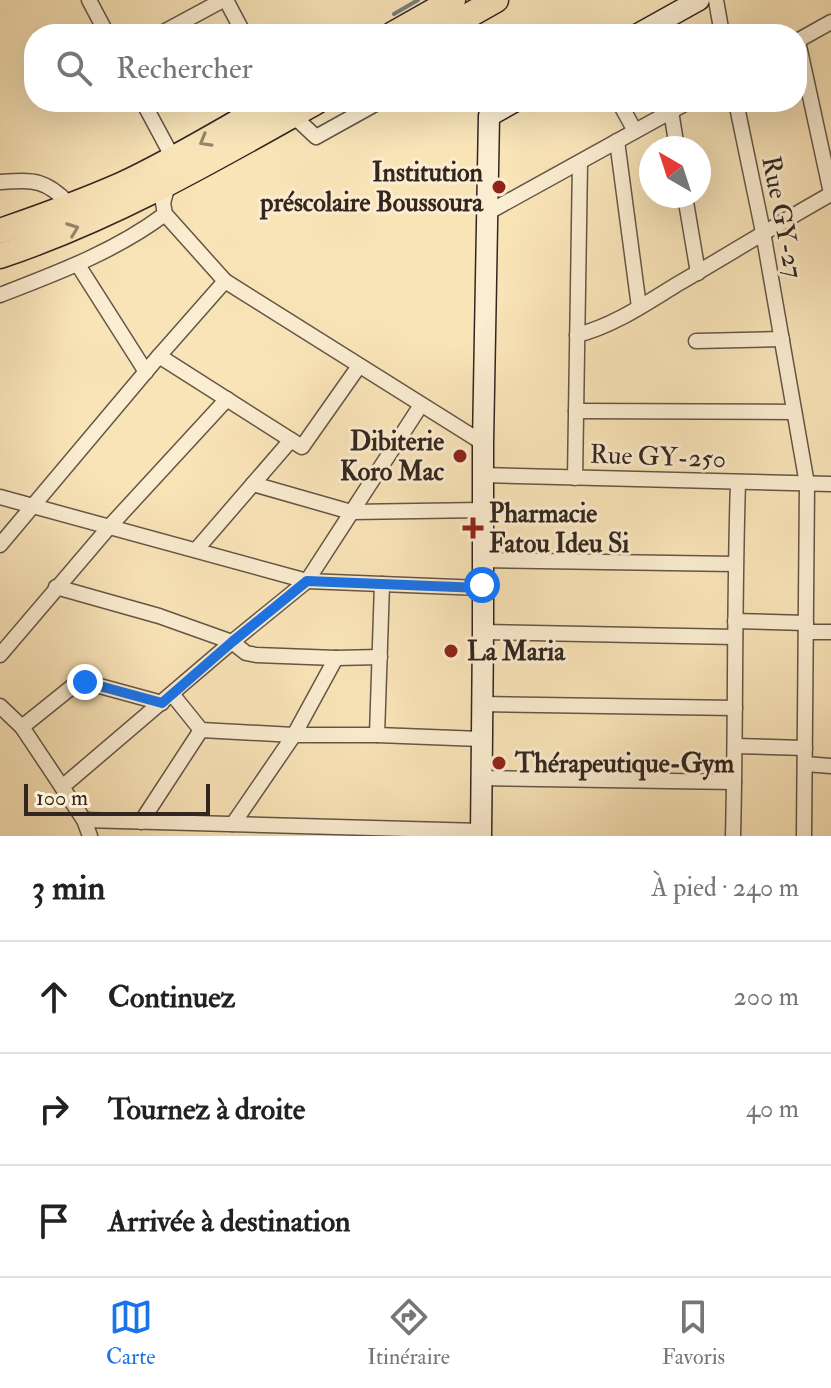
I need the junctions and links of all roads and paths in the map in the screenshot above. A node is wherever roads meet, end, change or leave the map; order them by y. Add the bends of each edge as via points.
1 (89, 0) edge
2 (225, 0) edge
3 (453, 0) edge
4 (496, 0) edge
5 (699, 0) edge
6 (716, 0) edge
7 (831, 22) edge
8 (102, 24) edge
9 (179, 24) edge
10 (238, 24) edge
11 (411, 24) edge
12 (454, 24) edge
13 (656, 24) edge
14 (720, 24) edge
15 (807, 35) edge
16 (807, 82) edge
17 (148, 112) edge
18 (274, 112) edge
19 (277, 112) edge
20 (285, 112) edge
21 (361, 112) edge
22 (484, 112) edge
23 (625, 112) edge
24 (669, 112) edge
25 (671, 112) edge
26 (738, 112) edge
27 (831, 115) edge
28 (817, 123) junction
29 (635, 131) junction
30 (675, 136) edge
31 (617, 141) junction
32 (173, 158) junction
33 (580, 162) junction
34 (0, 182) edge
35 (168, 185) junction
36 (831, 193) edge
37 (70, 205) junction
38 (687, 208) edge
39 (487, 213) junction
40 (165, 214) junction
41 (1, 231) edge
42 (763, 232) junction
43 (0, 256) edge
44 (78, 265) junction
45 (698, 273) junction
46 (225, 281) junction
47 (0, 295) edge
48 (639, 307) junction
49 (577, 335) junction
50 (782, 339) junction
51 (696, 341) dead end
52 (159, 356) junction
53 (359, 366) junction
54 (146, 372) junction
55 (227, 399) junction
56 (421, 405) junction
57 (576, 411) junction
58 (794, 412) junction
59 (291, 440) junction
60 (483, 443) junction
61 (482, 475) junction
62 (575, 478) junction
63 (738, 483) junction
64 (253, 484) junction
65 (807, 484) junction
66 (831, 484) edge
67 (0, 496) edge
68 (35, 505) junction
69 (482, 510) junction
70 (351, 512) junction
71 (110, 526) junction
72 (0, 545) edge
73 (196, 550) junction
74 (482, 560) junction
75 (735, 564) junction
76 (307, 581) junction
77 (382, 584) junction
78 (482, 585) junction
79 (56, 587) junction
80 (735, 621) junction
81 (806, 627) junction
82 (483, 632) junction
83 (831, 632) edge
84 (735, 637) junction
85 (232, 642) junction
86 (0, 655) edge
87 (380, 657) junction
88 (336, 658) junction
89 (167, 699) junction
90 (481, 704) junction
91 (0, 706) edge
92 (735, 708) junction
93 (22, 727) junction
94 (201, 730) junction
95 (294, 735) junction
96 (377, 735) junction
97 (481, 739) junction
98 (736, 746) junction
99 (805, 748) junction
100 (805, 764) junction
101 (831, 766) edge
102 (480, 778) junction
103 (734, 782) junction
104 (62, 787) junction
105 (84, 820) junction
106 (141, 822) junction
107 (233, 824) junction
108 (201, 830) edge
109 (285, 831) edge
110 (377, 832) edge
111 (481, 833) edge
112 (90, 836) edge
113 (733, 836) edge
114 (804, 836) edge

1 - 8 street
2 - 9 street
2 - 10 street
3 - 11 highway
4 - 12 highway
5 - 13 street
6 - 14 street
7 - 15 street
16 - 28 street
17 - 32 street
18 -> 32 highway
19 - 35 highway
20 - 21 street via 316,137
22 - 39 street
23 - 29 street
24 - 29 street
25 - 30 street
26 - 42 street, Rue GY-27
27 - 28 street
28 - 36 street
29 - 31 street
31 - 33 street
31 - 48 street
32 - 37 highway
33 - 39 street
33 - 49 street
34 - 37 street via 43,183
35 - 40 street
43 -> 35 highway via 86,224
36 - 42 street
37 - 41 highway
38 - 45 street
39 - 60 street
40 - 44 street
40 - 46 street
42 - 45 street
42 - 50 street, Rue GY-27
44 - 47 street
44 - 54 street
45 - 48 street
46 - 52 street
46 - 53 street
48 - 49 street
49 - 57 street
50 - 51 street
50 - 58 street, Rue GY-27
52 - 54 street
52 - 55 street
53 - 56 street
53 - 59 street via 302,447
54 - 68 street
55 - 59 street
55 - 71 street
56 - 60 street
56 - 70 street
57 - 58 street
57 - 62 street
58 - 65 street, Rue GY-27
59 - 64 street
60 - 61 street
61 - 62 street, Rue GY-250
61 - 69 street
62 - 63 street, Rue GY-250
63 - 65 street, Rue GY-250
63 - 75 street
64 - 70 street
64 - 73 street
65 - 66 street, Rue GY-250
65 - 81 street, Rue GY-27
67 - 68 street
68 - 71 street
68 - 72 street
69 - 70 street
69 - 74 street
70 - 76 street
71 - 73 street
71 - 79 street
73 - 76 street
74 - 75 street
74 - 78 street
75 - 80 street
76 - 77 street
76 - 85 street
77 - 78 street
77 - 87 street
78 - 82 street
79 - 85 street
79 - 86 street
80 - 81 street
80 - 84 street
81 - 83 street
81 - 99 street, Rue GY-27
82 - 84 street
82 - 90 street
84 - 92 street
85 - 88 street via 246,653 264,657
85 - 89 street
87 - 88 street
87 - 96 street
88 - 95 street
89 - 93 street via 78,682
89 - 94 street
89 - 104 street
90 - 92 street
90 - 97 street
91 - 93 street
92 - 98 street
93 - 104 street
94 - 95 street
94 - 106 street
95 - 96 street
95 - 107 street
96 - 97 street
97 - 102 street
98 - 99 street
98 - 103 street
99 - 100 street, Rue GY-27
100 - 101 street
100 - 114 street, Rue GY-27
102 - 103 street
102 - 111 street
103 - 113 street
104 - 105 street
105 - 106 street
105 - 112 street
106 - 108 street
107 - 108 street
107 - 109 street
109 - 110 street
110 - 111 street

